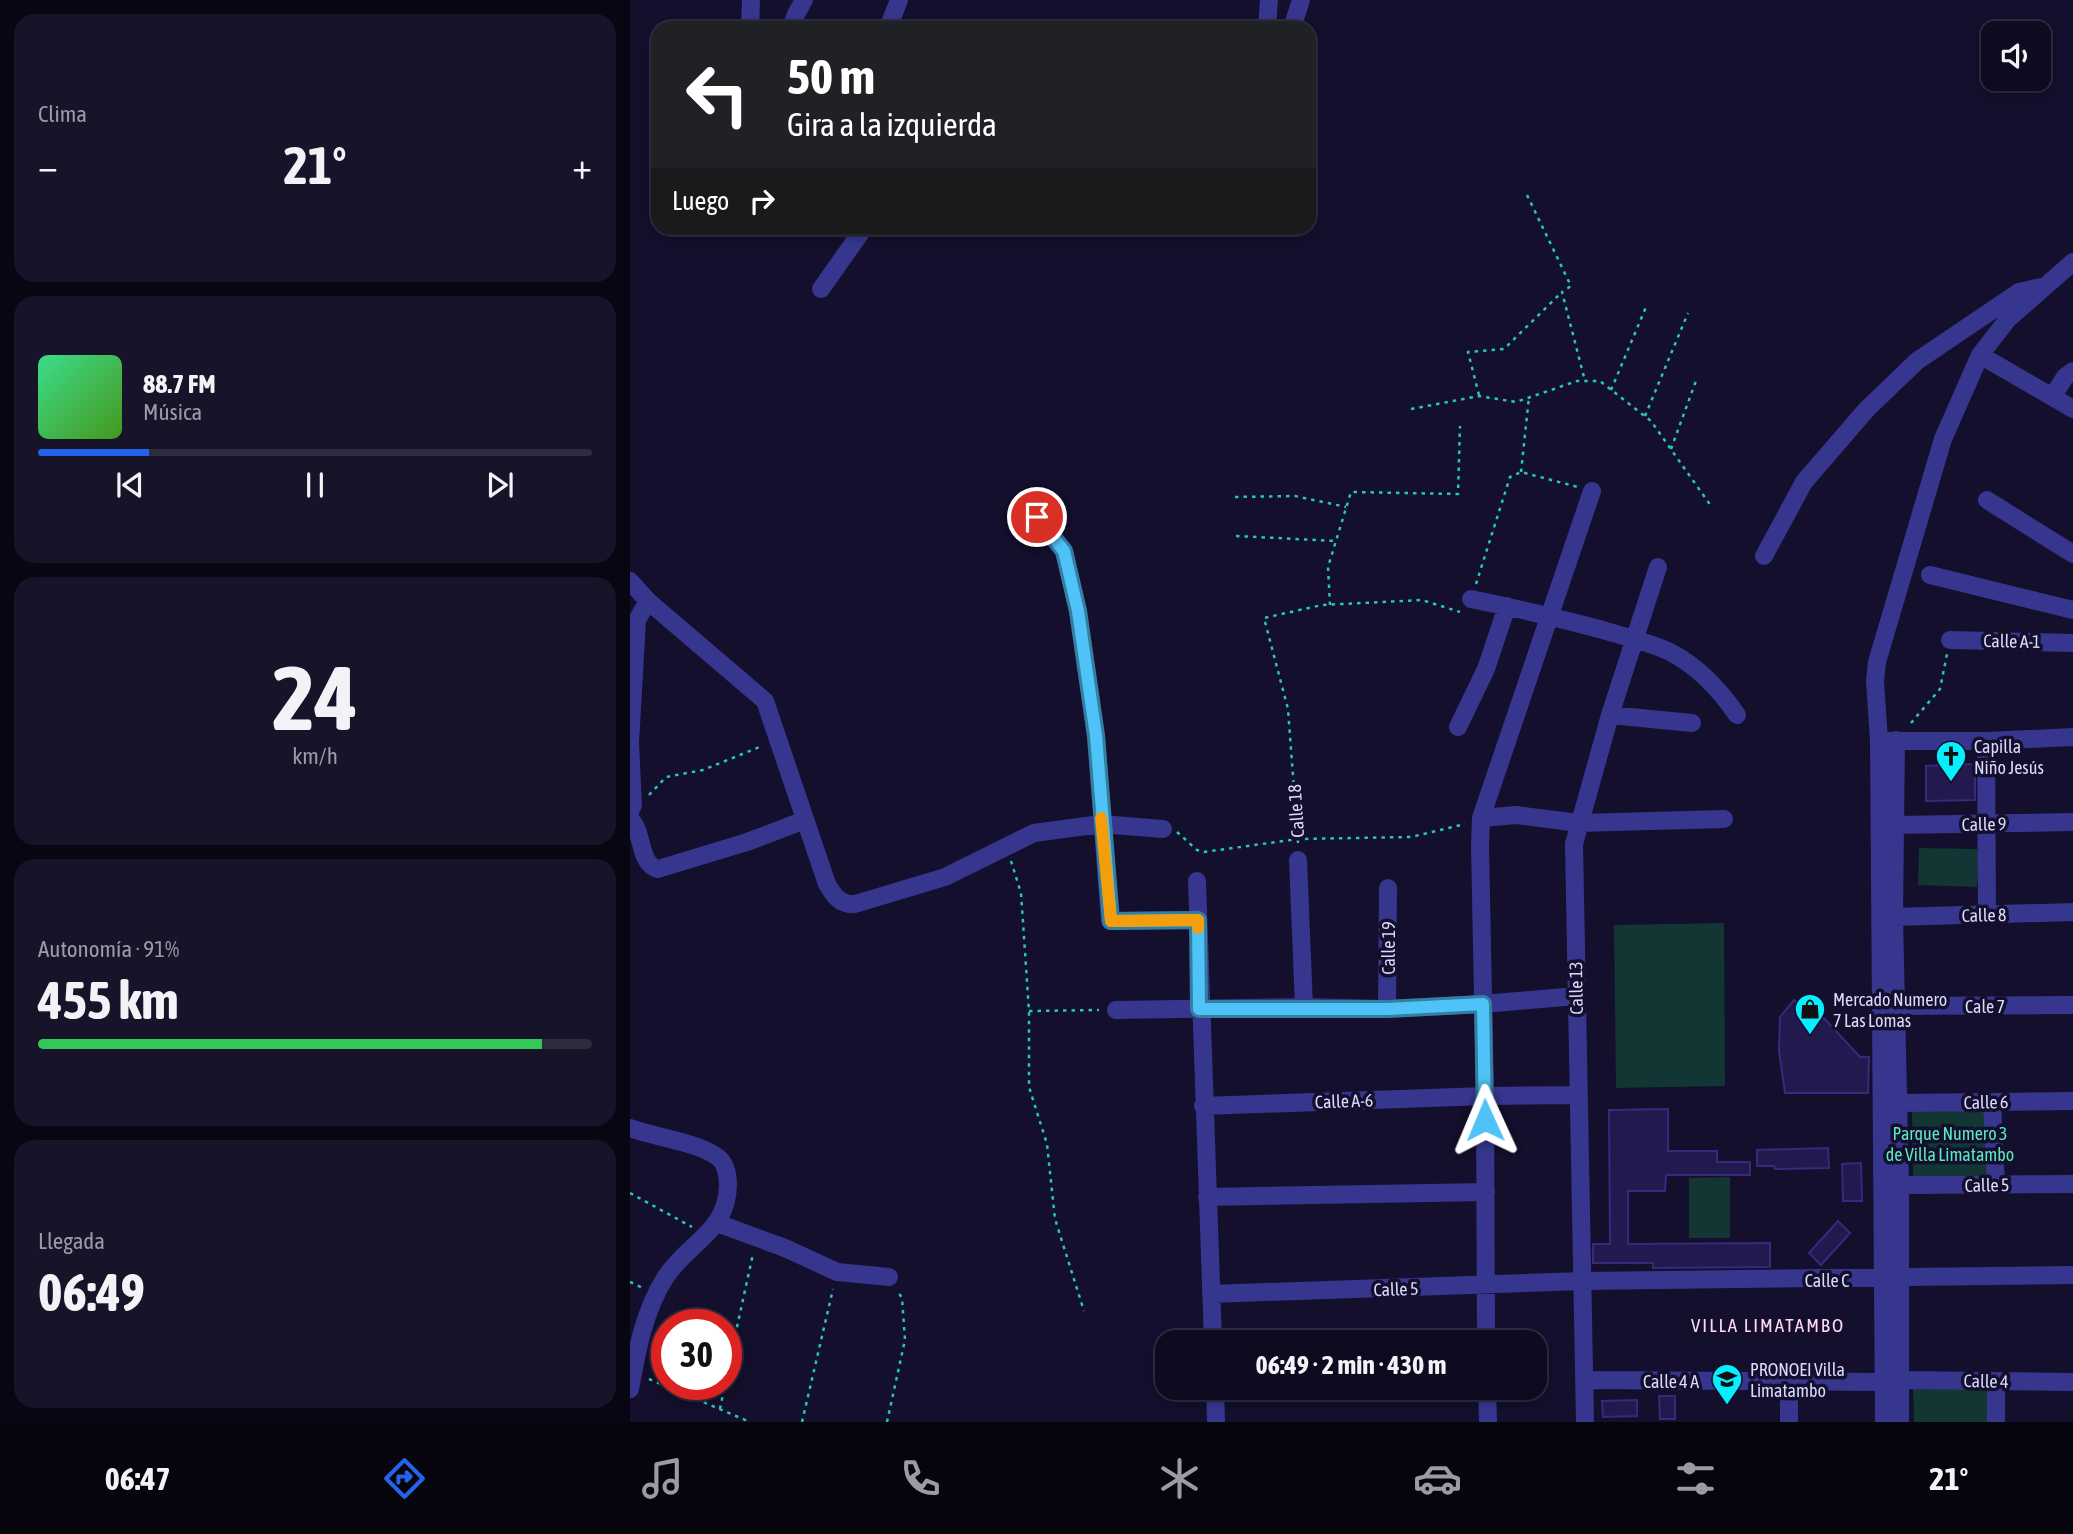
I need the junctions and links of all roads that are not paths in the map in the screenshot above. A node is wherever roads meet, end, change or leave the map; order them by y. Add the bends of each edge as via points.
1 (751, 0) edge
2 (804, 0) edge
3 (899, 0) edge
4 (1269, 0) edge
5 (1300, 0) edge
6 (750, 21) edge
7 (794, 21) edge
8 (891, 21) edge
9 (1268, 21) edge
10 (1294, 21) edge
11 (859, 235) edge
12 (2073, 262) edge
13 (2044, 286) junction
14 (821, 289) dead end
15 (1980, 355) junction
16 (2073, 371) edge
17 (2052, 397) junction
18 (2073, 409) edge
19 (1592, 491) road end
20 (1024, 500) dead end
21 (1987, 500) dead end
22 (2073, 554) edge
23 (1764, 556) dead end
24 (1658, 567) dead end
25 (1930, 575) dead end
26 (630, 581) edge
27 (1471, 599) road end
28 (648, 601) junction
29 (1507, 606) junction
30 (2073, 610) edge
31 (1551, 616) junction
32 (1636, 639) junction
33 (1950, 640) road end
34 (2073, 643) edge
35 (1610, 715) junction
36 (1737, 715) dead end
37 (1692, 723) dead end
38 (1458, 727) dead end
39 (2073, 737) edge
40 (1888, 741) junction
41 (1986, 741) junction
42 (630, 812) edge
43 (630, 818) edge
44 (1482, 818) junction
45 (1724, 819) dead end
46 (806, 820) junction
47 (2073, 822) edge
48 (1578, 823) junction
49 (1101, 824) junction
50 (1987, 824) junction
51 (1894, 825) junction
52 (1163, 829) road end
53 (1298, 860) road end
54 (1196, 881) dead end
55 (1388, 888) dead end
56 (2073, 912) edge
57 (1987, 915) junction
58 (1894, 917) junction
59 (1198, 920) junction
60 (1576, 996) junction
61 (1483, 1004) junction
62 (2073, 1005) edge
63 (1896, 1006) junction
64 (1304, 1007) junction
65 (1199, 1009) junction
66 (1387, 1009) junction
67 (1116, 1010) road end
68 (1578, 1095) junction
69 (1485, 1096) junction
70 (2073, 1101) edge
71 (1992, 1102) junction
72 (1899, 1104) junction
73 (1203, 1106) junction
74 (630, 1128) edge
75 (2073, 1184) edge
76 (1900, 1185) junction
77 (1996, 1185) junction
78 (1486, 1192) junction
79 (1207, 1197) junction
80 (711, 1229) junction
81 (2073, 1275) edge
82 (889, 1277) road end
83 (1892, 1279) junction
84 (1582, 1281) junction
85 (1486, 1286) junction
86 (1211, 1294) junction
87 (1212, 1330) edge
88 (1486, 1330) edge
89 (1584, 1380) junction
90 (631, 1381) edge
91 (1789, 1381) junction
92 (1892, 1381) junction
93 (1996, 1382) junction
94 (2073, 1382) edge
95 (1215, 1400) edge
96 (1487, 1400) edge
97 (1216, 1422) edge
98 (1488, 1422) edge
99 (1585, 1422) edge
100 (1789, 1422) edge
101 (1884, 1422) edge
102 (1900, 1422) edge
103 (1996, 1422) edge

1 - 6 street
2 - 7 street
3 - 8 street
4 - 9 street
5 - 10 street
11 - 14 street
12 - 13 street
13 - 15 street via 2008,319
13 - 23 street via 2019,292 1917,361 1867,409 1804,482
15 - 17 street
15 - 40 street via 1943,439 1877,662 1875,681
16 - 17 street
17 - 18 street
19 - 31 street
20 - 49 street via 1064,551 1078,611 1096,736
21 - 22 street
24 - 32 street, Calle 13
25 - 30 street
26 - 28 street
27 - 29 street
28 - 42 street via 637,620
28 - 46 street via 765,701
29 - 31 street
29 - 38 street via 1486,669
31 - 32 street
31 - 44 street
32 - 35 street, Calle 13
32 - 36 street via 1690,665
33 - 34 street, Calle A-1
35 - 37 street
35 - 48 street, Calle 13
39 - 41 street
40 - 41 street
40 - 51 street
40 - 83 street
41 - 50 street
43 - 46 street via 646,861 658,869
44 - 48 street via 1516,815
44 - 61 street
45 - 48 street
46 - 49 street via 827,884 847,905 944,877 1034,833
47 - 50 street, Calle 9
48 - 60 street, Calle 13 via 1574,844
49 - 52 street
49 - 59 street via 1111,921
50 - 51 street, Calle 9
50 - 57 street
51 - 58 street
53 - 64 street, Calle 18
54 - 59 street
55 - 66 street, Calle 19
56 - 57 street, Calle 8
57 - 58 street, Calle 8
58 - 63 street
59 - 65 street
60 - 61 street
60 - 68 street, Calle 13
61 - 66 street
61 - 69 street
62 - 63 street, Cale 7
63 - 72 street
64 - 65 street
64 - 66 street
65 - 67 street
65 - 73 street
68 - 69 street, Calle A-6
68 - 84 street, Calle 13
69 - 73 street, Calle A-6
69 - 78 street
70 - 71 street, Calle 6
71 - 72 street, Calle 6
71 - 77 street
72 - 76 street
73 - 79 street
74 - 80 street via 719,1157 728,1173 728,1202
75 - 77 street, Calle 5
76 - 77 street, Calle 5
76 - 83 street
78 - 79 street
78 - 85 street
79 - 86 street
80 - 82 street via 757,1237 837,1272
80 - 90 street via 666,1276 647,1314
81 - 83 street, Calle C
83 - 84 street, Calle C
83 - 92 street
84 - 85 street, Calle 5
84 - 89 street, Calle 13
85 - 86 street, Calle 5
85 - 88 street
86 - 87 street
89 - 91 street, Calle 4 A
89 - 99 street, Calle 13
91 - 92 street, Calle 4 A
91 - 100 street
92 - 93 street, Calle 4
92 - 101 street
92 - 102 street
93 - 94 street, Calle 4
93 - 103 street
95 - 97 street
96 - 98 street

